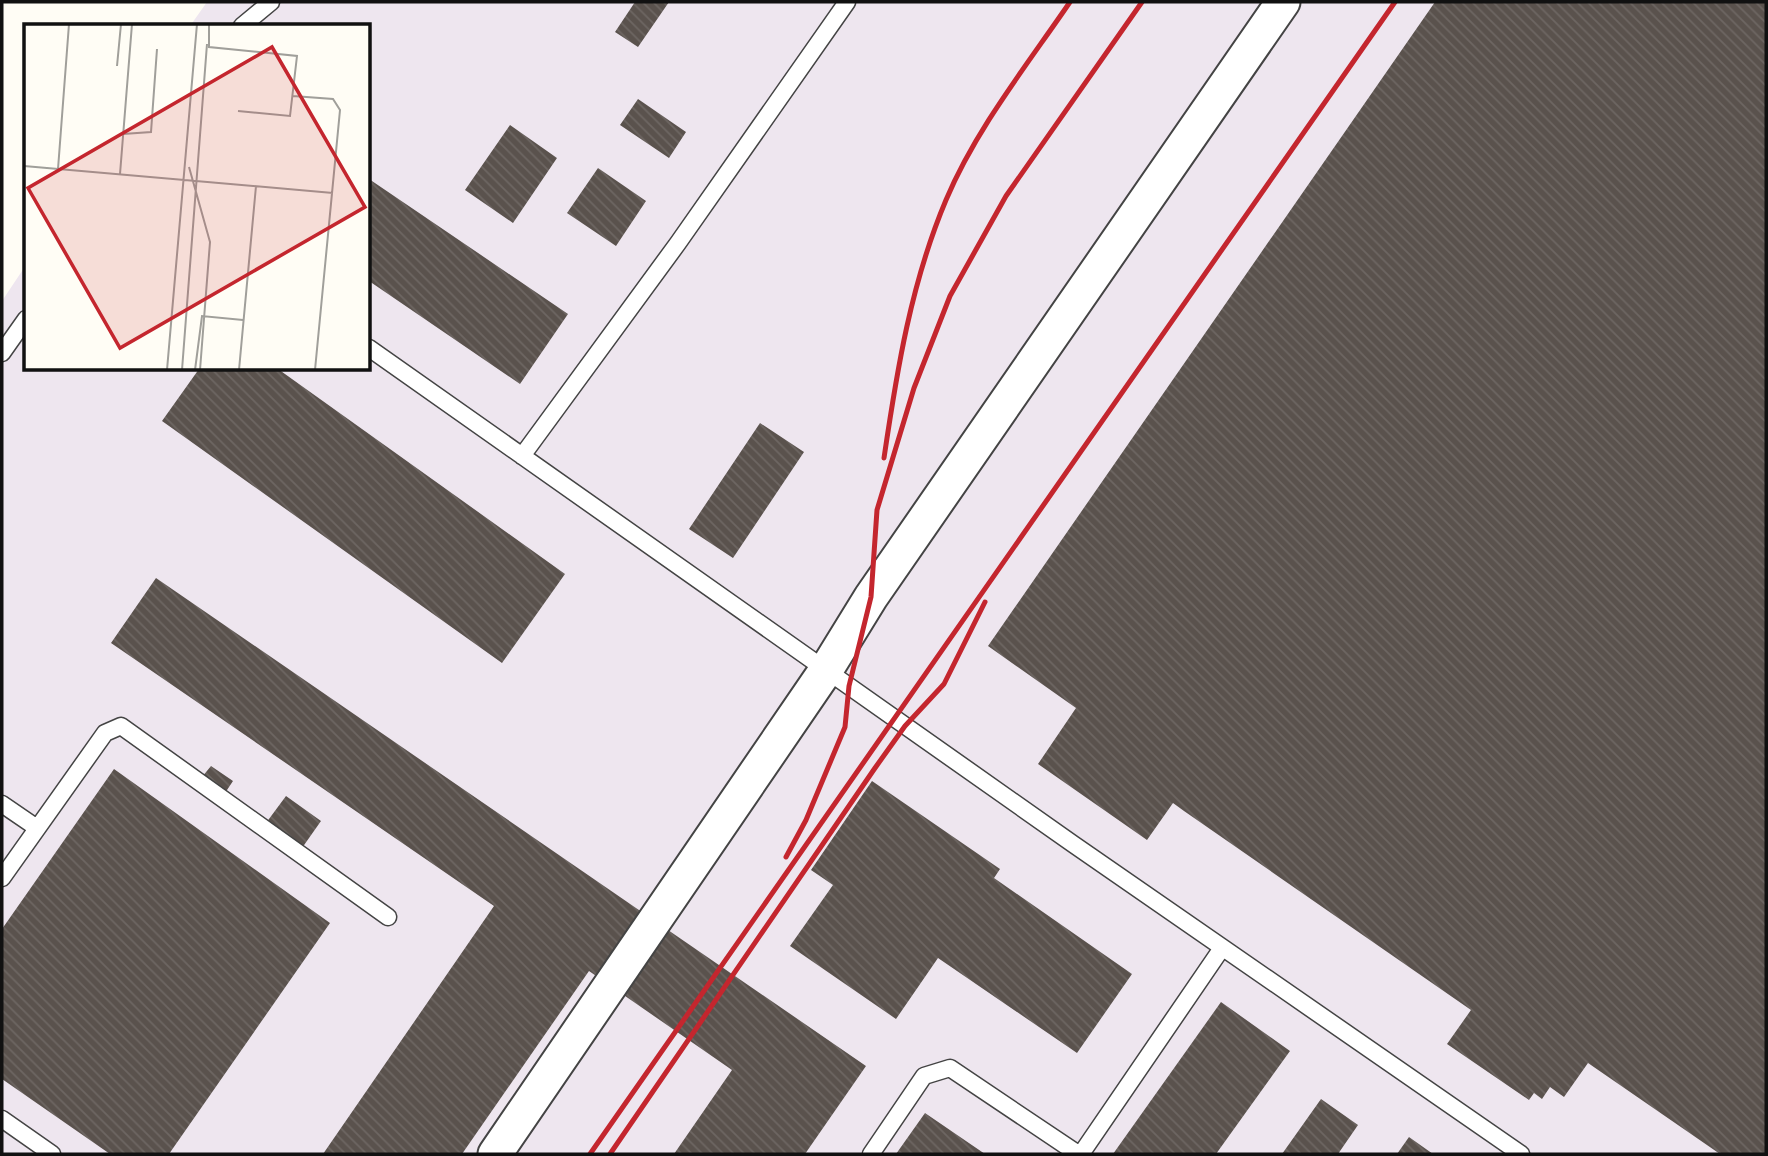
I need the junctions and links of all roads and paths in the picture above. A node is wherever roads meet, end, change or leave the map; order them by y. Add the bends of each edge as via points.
1 (271, 2) edge
2 (847, 2) edge
3 (1283, 2) edge
4 (244, 24) edge
5 (24, 322) edge
6 (371, 349) edge
7 (2, 353) edge
8 (522, 456) junction
9 (826, 670) junction
10 (2, 804) edge
11 (37, 828) junction
12 (2, 878) edge
13 (388, 916) dead end
14 (1222, 948) junction
15 (2, 1119) edge
16 (52, 1154) edge
17 (495, 1154) edge
18 (871, 1154) edge
19 (1080, 1154) edge
20 (1521, 1154) edge

1 - 4 lane
2 - 8 lane
3 - 9 street
5 - 7 lane
6 - 8 lane
8 - 9 lane
9 - 14 lane
9 - 17 street
10 - 11 lane
11 - 12 lane
11 - 13 lane via 105,733 121,726
14 - 19 lane
14 - 20 lane
15 - 16 lane
18 - 19 lane via 924,1076 950,1068

